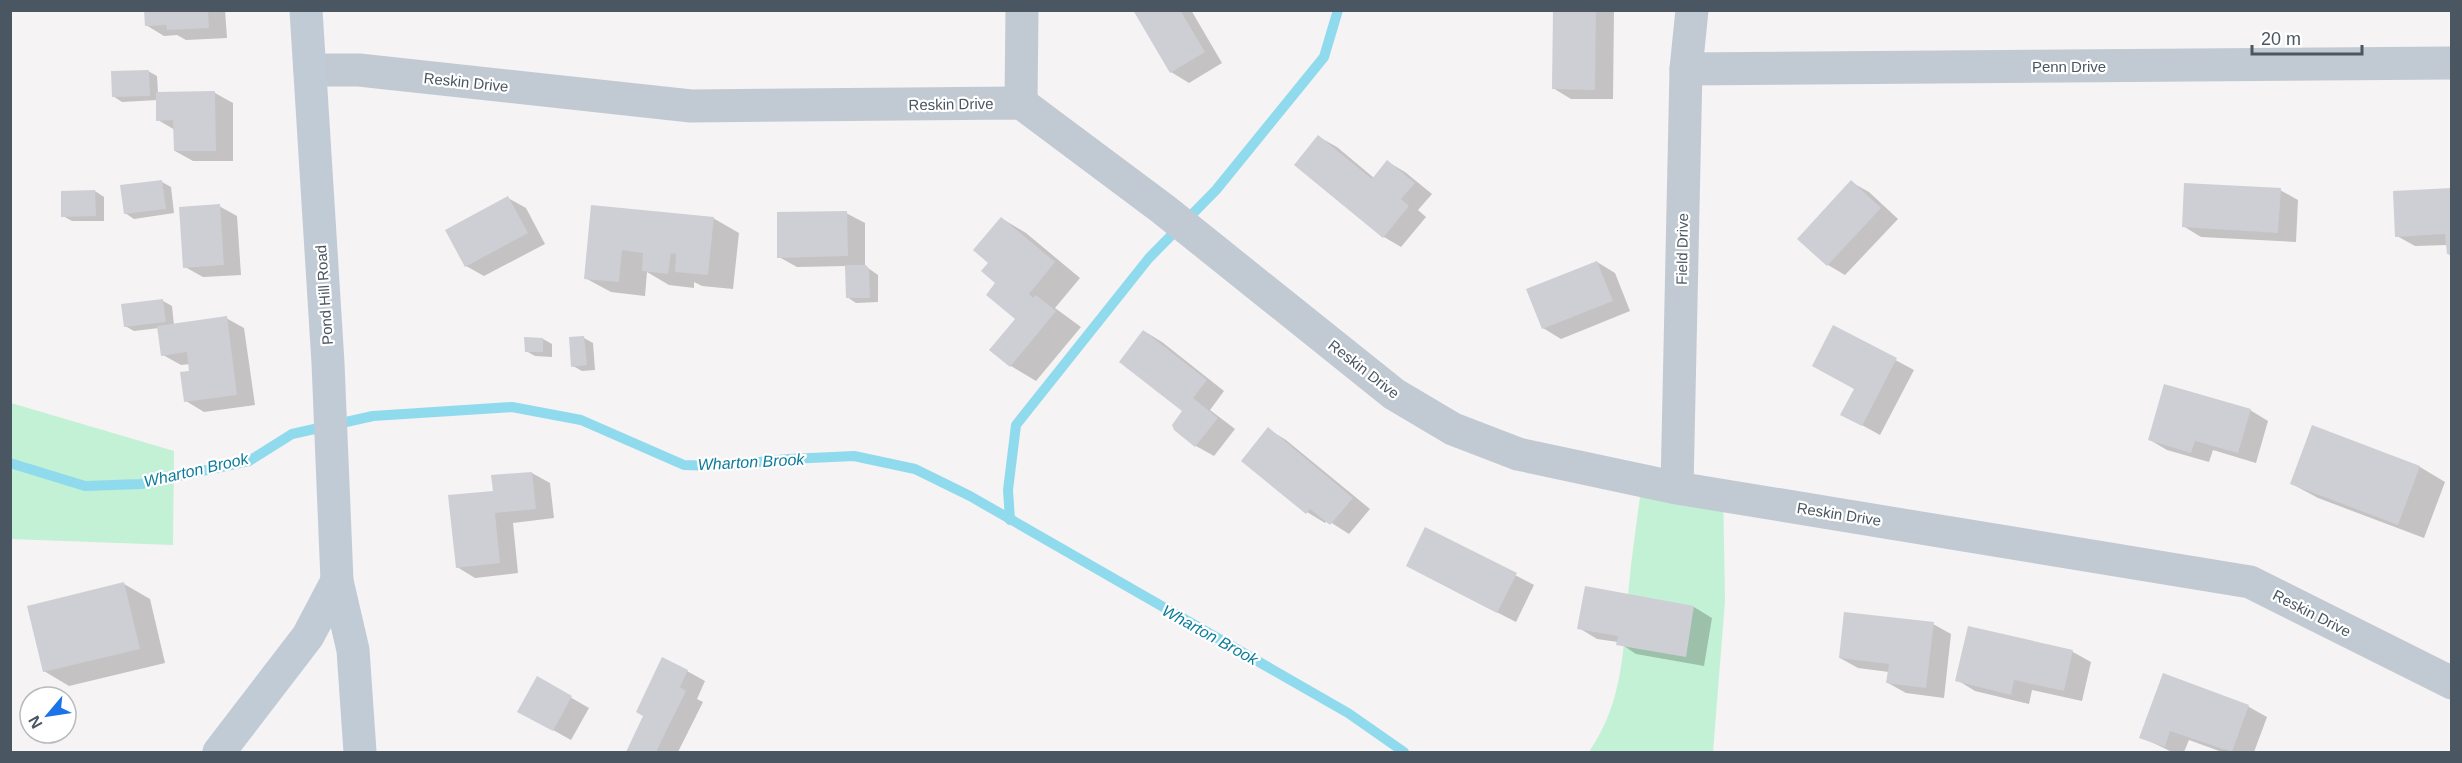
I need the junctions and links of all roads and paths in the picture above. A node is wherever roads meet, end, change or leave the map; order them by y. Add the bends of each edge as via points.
1 (306, 10) edge
2 (1022, 10) edge
3 (1692, 10) edge
4 (2451, 63) edge
5 (1686, 69) junction
6 (310, 70) junction
7 (1020, 103) junction
8 (1677, 488) junction
9 (337, 580) junction
10 (2451, 683) edge
11 (219, 753) edge
12 (360, 753) edge

1 - 6 main road, Pond Hill Road
2 - 7 street
3 - 5 street, Field Drive
4 - 5 street, Penn Drive
5 - 8 street, Field Drive
6 - 7 street, Reskin Drive via 359,70 691,106
6 - 9 main road, Pond Hill Road
7 - 8 street, Reskin Drive via 1163,209 1394,394 1453,429 1518,454
8 - 10 street, Reskin Drive via 2250,582
9 - 11 main road, Pond Hill Road via 308,636
9 - 12 main road, Pond Hill Road via 353,650

